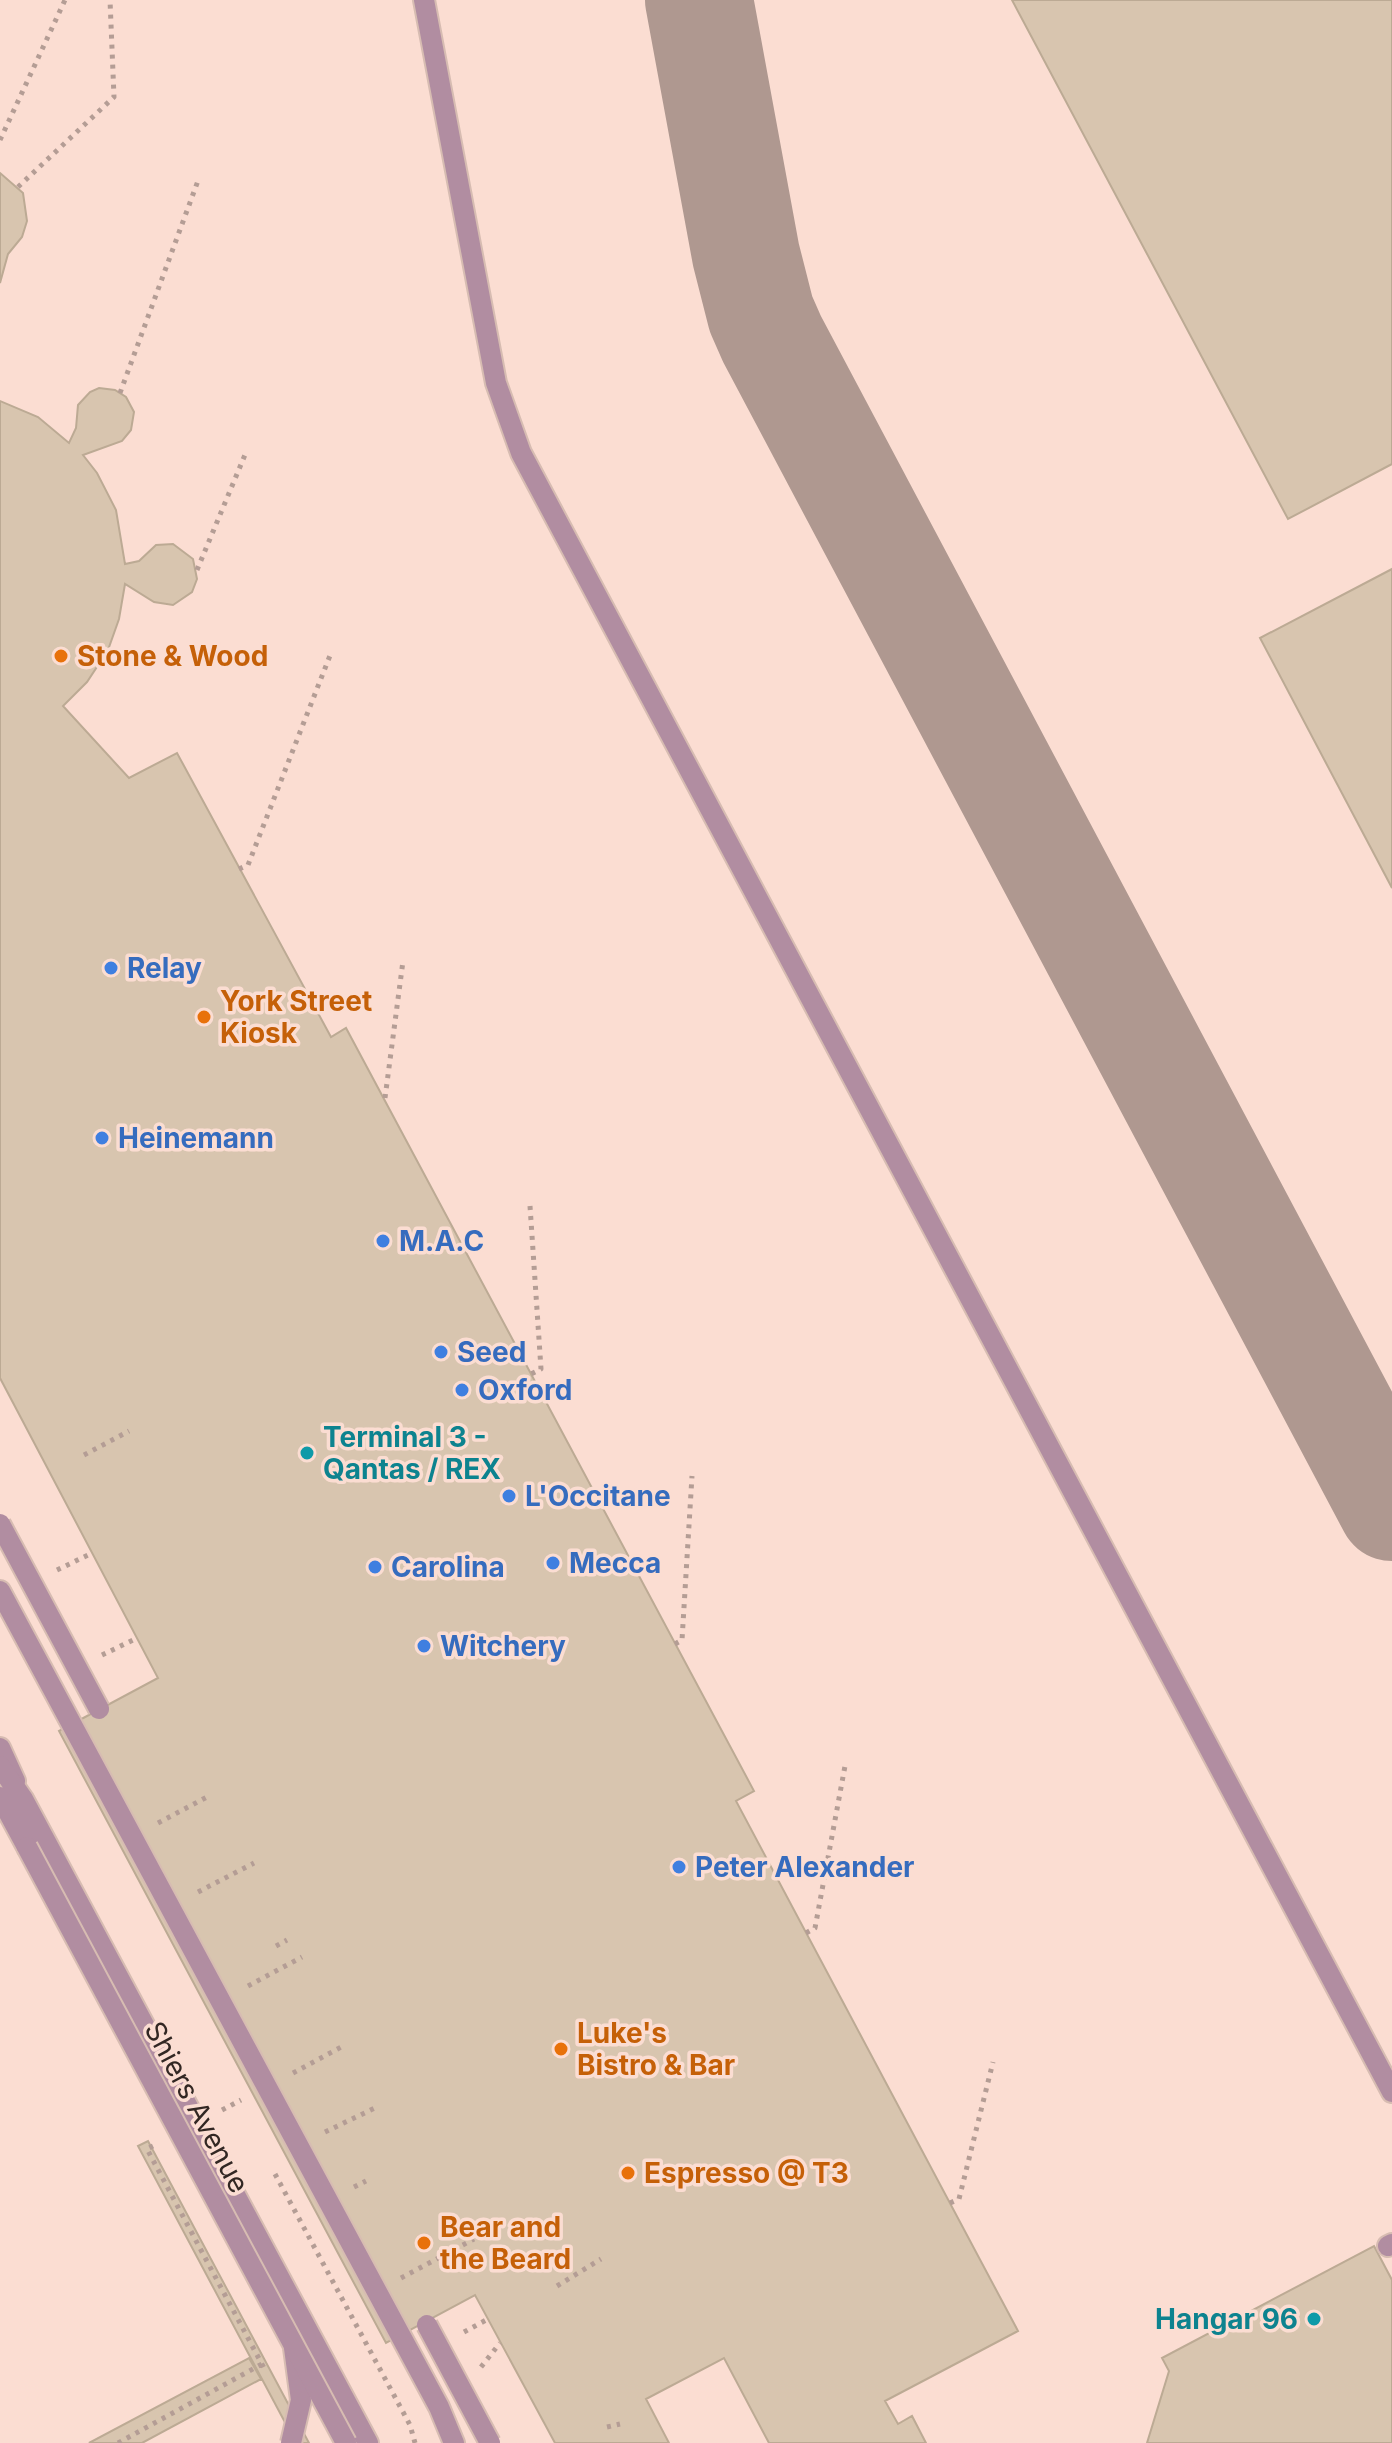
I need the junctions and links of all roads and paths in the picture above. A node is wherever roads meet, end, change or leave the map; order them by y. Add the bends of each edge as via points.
1 (65, 0) edge
2 (110, 0) edge
3 (424, 0) edge
4 (0, 140) edge
5 (199, 178) dead end
6 (18, 187) dead end
7 (120, 393) dead end
8 (247, 450) dead end
9 (197, 570) dead end
10 (331, 653) dead end
11 (239, 869) dead end
12 (403, 961) dead end
13 (385, 1098) dead end
14 (530, 1206) dead end
15 (531, 1374) dead end
16 (129, 1431) dead end
17 (84, 1455) dead end
18 (692, 1476) dead end
19 (0, 1524) edge
20 (0, 1591) edge
21 (0, 1624) edge
22 (675, 1644) dead end
23 (32, 1650) junction
24 (99, 1709) dead end
25 (0, 1748) edge
26 (0, 1766) edge
27 (845, 1766) dead end
28 (0, 1797) edge
29 (207, 1797) dead end
30 (23, 1799) junction
31 (132, 1836) junction
32 (254, 1863) dead end
33 (198, 1892) dead end
34 (806, 1933) dead end
35 (287, 1940) dead end
36 (276, 1946) dead end
37 (302, 1957) dead end
38 (248, 1986) dead end
39 (345, 2045) dead end
40 (993, 2062) dead end
41 (267, 2087) junction
42 (1392, 2092) edge
43 (237, 2102) dead end
44 (377, 2107) dead end
45 (244, 2116) dead end
46 (325, 2132) dead end
47 (273, 2170) dead end
48 (950, 2203) dead end
49 (474, 2239) dead end
50 (601, 2259) dead end
51 (557, 2286) dead end
52 (377, 2291) junction
53 (346, 2307) junction
54 (427, 2325) dead end
55 (293, 2345) junction
56 (262, 2364) dead end
57 (118, 2443) edge
58 (291, 2443) edge
59 (346, 2443) edge
60 (368, 2443) edge
61 (415, 2443) edge
62 (454, 2443) edge
63 (490, 2443) edge

1 - 4 path
2 - 6 path via 114,97
3 - 42 street via 492,368 521,453
5 - 7 path
8 - 9 path
10 - 11 path via 248,865
12 - 13 path
14 - 15 path via 541,1369
16 - 17 path
18 - 22 path via 682,1640
19 - 24 street, bridge
20 - 23 street
21 - 23 street
23 - 31 street
25 - 30 street
26 - 30 street
27 - 34 path via 815,1928
28 - 55 street, Shiers Avenue, bridge
29 - 31 path
30 - 60 street, Shiers Avenue
31 - 41 street
32 - 33 path
35 - 36 path
37 - 38 path
39 - 41 path
40 - 48 path via 959,2199
41 - 52 street
43 - 45 path
44 - 46 path
47 - 53 path
49 - 52 path
50 - 51 path
52 - 53 path
52 - 62 street
53 - 61 path
54 - 63 street, bridge
55 - 58 street, bridge via 301,2400
55 - 59 street, Shiers Avenue, bridge
56 - 57 path

